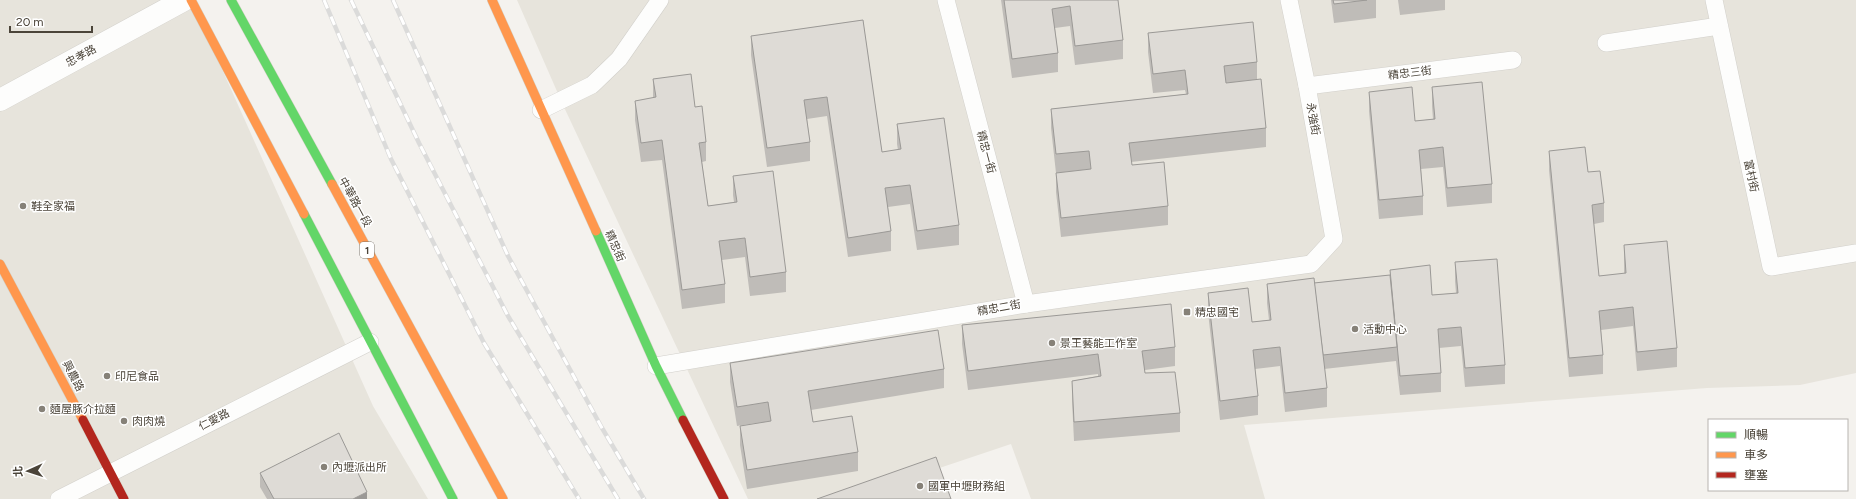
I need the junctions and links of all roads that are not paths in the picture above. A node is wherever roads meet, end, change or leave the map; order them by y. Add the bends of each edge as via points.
1 (184, 0) edge
2 (191, 0) edge
3 (232, 0) edge
4 (492, 0) edge
5 (660, 0) edge
6 (946, 0) edge
7 (1289, 0) edge
8 (1714, 0) edge
9 (1718, 26) junction
10 (1606, 43) dead end
11 (1513, 60) dead end
12 (1307, 86) junction
13 (0, 100) edge
14 (541, 110) junction
15 (1334, 240) joint
16 (1856, 253) edge
17 (0, 264) edge
18 (1026, 304) junction
19 (370, 342) junction
20 (656, 366) junction
21 (110, 472) junction
22 (59, 499) edge
23 (124, 499) edge
24 (453, 499) edge
25 (503, 499) edge
26 (724, 499) edge

1 - 13 street, 忠孝路
2 - 19 main road
3 - 25 main road, 中華路一段 / 1
4 - 14 main road, 精忠街
5 - 14 lane via 619,59 592,85
6 - 18 lane, 精忠一街
7 - 12 lane, 永強街
8 - 9 lane, 富村街
9 - 10 lane
9 - 16 lane, 富村街 via 1770,267
11 - 12 lane, 精忠三街
12 - 15 lane, 永強街
14 - 20 main road, 精忠街
15 - 18 lane, 精忠二街 via 1311,264
17 - 21 main road, 興農路
18 - 20 lane, 精忠二街
19 - 21 lane, 仁愛路
19 - 24 main road
20 - 26 main road, 精忠街
21 - 22 lane, 仁愛路
21 - 23 main road, 興農路

